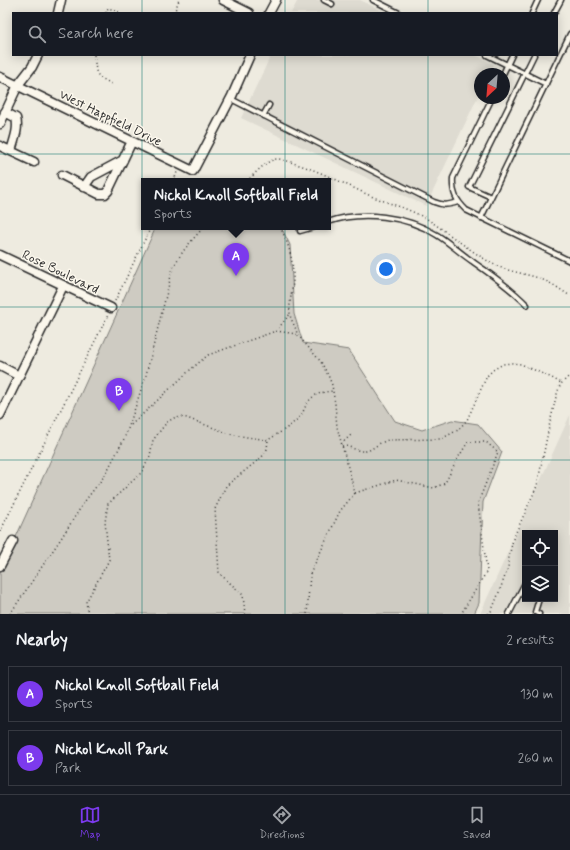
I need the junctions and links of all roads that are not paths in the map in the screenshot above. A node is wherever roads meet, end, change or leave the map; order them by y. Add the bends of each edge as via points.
1 (61, 0) edge
2 (223, 0) edge
3 (276, 0) edge
4 (324, 0) edge
5 (373, 0) edge
6 (538, 0) edge
7 (561, 0) edge
8 (332, 4) dead end
9 (58, 12) edge
10 (247, 12) edge
11 (270, 12) edge
12 (398, 12) edge
13 (532, 12) edge
14 (555, 12) edge
15 (570, 34) edge
16 (38, 56) edge
17 (250, 56) edge
18 (489, 56) edge
19 (512, 56) edge
20 (534, 56) edge
21 (507, 65) junction
22 (506, 68) edge
23 (525, 74) junction
24 (0, 77) edge
25 (546, 84) junction
26 (18, 85) junction
27 (230, 99) junction
28 (489, 104) edge
29 (269, 105) dead end
30 (6, 112) junction
31 (263, 116) junction
32 (0, 124) edge
33 (132, 141) junction
34 (0, 146) edge
35 (11, 151) junction
36 (123, 160) junction
37 (34, 162) dead end
38 (62, 175) dead end
39 (84, 187) junction
40 (491, 197) junction
41 (458, 202) junction
42 (481, 218) junction
43 (331, 221) edge
44 (304, 230) edge
45 (300, 231) dead end
46 (0, 255) edge
47 (570, 261) edge
48 (63, 286) junction
49 (527, 305) dead end
50 (111, 308) road end
51 (0, 366) edge
52 (19, 376) junction
53 (0, 415) edge
54 (12, 541) dead end
55 (0, 566) edge
56 (522, 589) edge
57 (538, 602) edge
58 (509, 614) edge
59 (539, 614) edge

1 - 9 street
2 - 10 street
3 - 11 street
4 - 8 lane
5 - 12 lane
6 - 13 lane
7 - 14 lane
15 - 25 lane
16 - 26 street
17 - 27 street
18 - 21 lane
19 - 21 lane
20 - 23 lane
21 - 22 lane
21 - 23 lane
23 - 25 lane
23 - 40 lane via 469,187
24 - 26 street, West Happfield Drive
25 - 40 lane
26 - 30 street
26 - 33 street, West Happfield Drive
27 - 31 lane
27 - 33 street, West Happfield Drive via 193,172
28 - 41 lane via 453,178 453,188
29 - 31 lane
30 - 32 street
30 - 35 street via 16,118 17,122
31 - 41 lane via 434,202 448,205
33 - 36 street
34 - 35 street
35 - 37 street
36 - 39 street via 91,177
36 - 39 street via 105,194
38 - 39 street
40 - 42 lane
41 - 42 lane
42 - 47 lane
43 - 49 lane via 370,216 404,220 437,235 453,246 512,290
44 - 45 lane
46 - 48 street, Rose Boulevard
48 - 50 street, Rose Boulevard
48 - 52 street
51 - 52 street
52 - 53 street
54 - 55 street
56 - 58 lane
57 - 59 lane via 535,612

